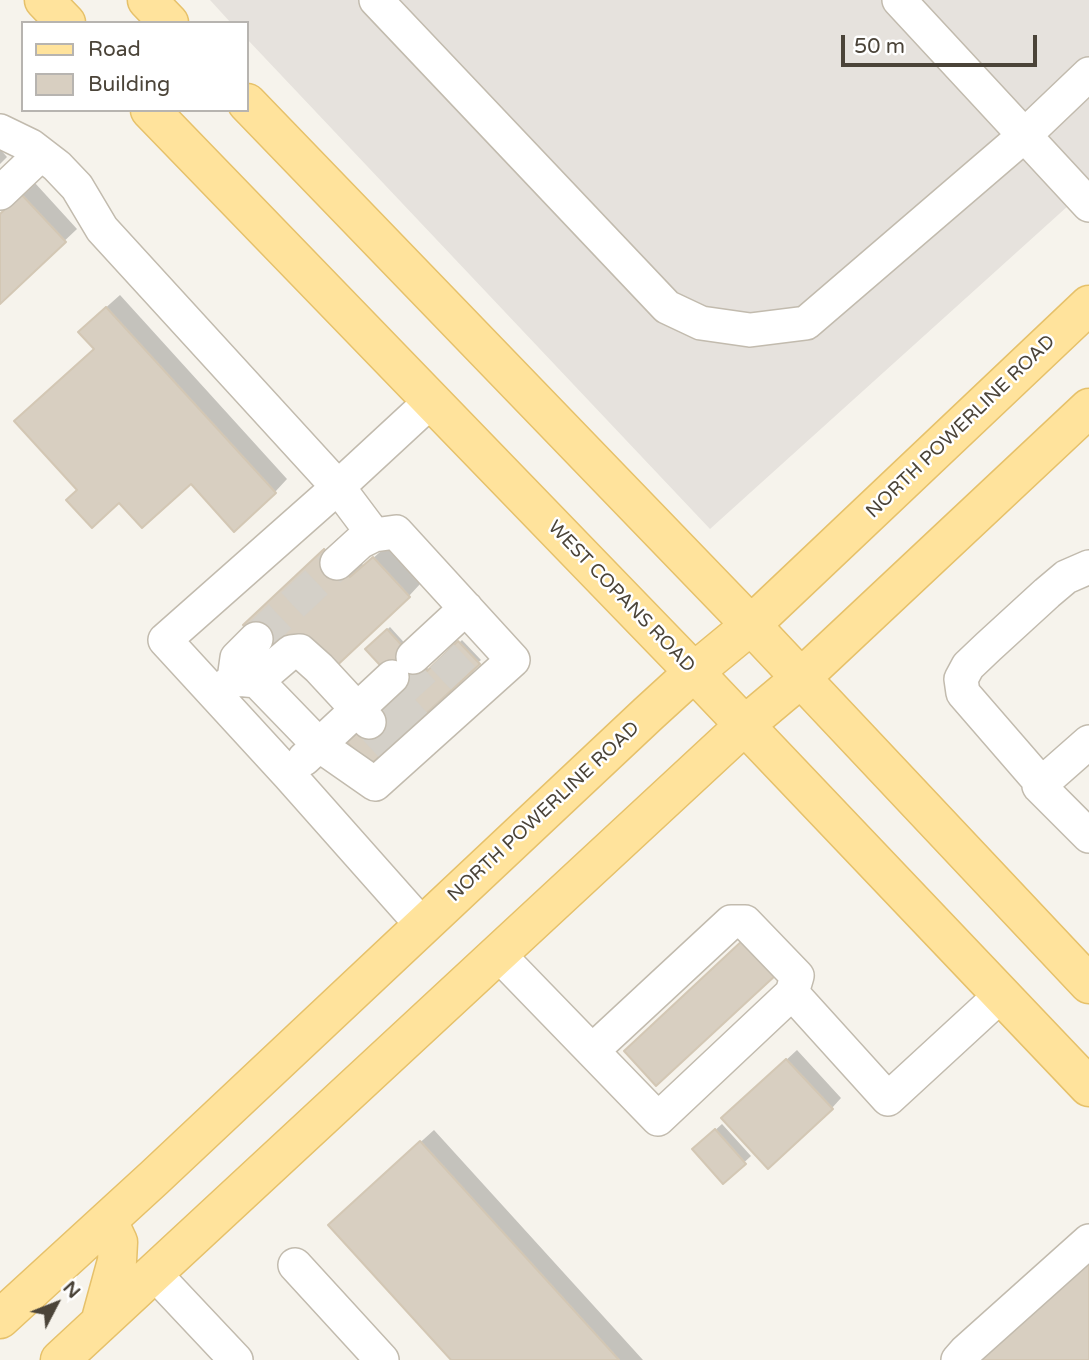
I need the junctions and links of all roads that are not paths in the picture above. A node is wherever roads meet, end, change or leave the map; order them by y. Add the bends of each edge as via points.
1 (44, 0) edge
2 (147, 0) edge
3 (376, 0) edge
4 (899, 0) edge
5 (64, 21) edge
6 (167, 21) edge
7 (1089, 74) edge
8 (248, 104) edge
9 (152, 112) edge
10 (0, 131) edge
11 (1025, 135) junction
12 (41, 154) junction
13 (0, 193) edge
14 (1089, 205) edge
15 (1089, 305) edge
16 (431, 401) junction
17 (1086, 416) edge
18 (338, 487) junction
19 (374, 535) junction
20 (337, 563) tunnel mouth
21 (1089, 567) edge
22 (466, 608) junction
23 (751, 625) junction
24 (256, 639) tunnel mouth
25 (694, 672) junction
26 (801, 678) junction
27 (236, 685) junction
28 (415, 701) junction
29 (745, 725) junction
30 (1089, 742) edge
31 (318, 745) junction
32 (289, 775) junction
33 (1041, 783) junction
34 (1089, 836) edge
35 (423, 926) junction
36 (498, 954) junction
37 (1089, 984) edge
38 (792, 993) junction
39 (1001, 995) junction
40 (592, 1051) junction
41 (1089, 1087) edge
42 (108, 1221) junction
43 (1089, 1241) edge
44 (295, 1265) dead end
45 (153, 1273) junction
46 (0, 1320) edge
47 (100, 1323) junction
48 (60, 1360) edge
49 (236, 1360) edge
50 (382, 1360) edge
51 (958, 1360) edge

1 - 5 main road
2 - 6 main road
3 - 11 street via 667,307 701,323 750,330 806,323
4 - 11 street
7 - 11 street
8 - 23 main road
9 - 16 main road, WEST COPANS ROAD
10 - 12 street
11 - 14 street
12 - 13 street
12 - 18 street via 77,187 102,229
15 - 23 main road, NORTH POWERLINE ROAD
16 - 18 street
16 - 25 main road, WEST COPANS ROAD
17 - 26 main road
18 - 19 street
18 - 27 street via 165,640
19 - 20 street
19 - 22 street via 396,532
21 - 33 street via 1066,577 1047,593 968,667 961,679 963,693
22 - 28 street
22 - 28 street via 513,660
23 - 25 main road, NORTH POWERLINE ROAD
23 - 26 main road
24 - 27 street via 237,657
25 - 29 main road, WEST COPANS ROAD
25 - 35 main road, NORTH POWERLINE ROAD
26 - 29 main road
26 - 37 main road
27 - 28 street via 300,651 319,667
27 - 31 street
27 - 32 street
28 - 31 street
28 - 31 street via 375,784
29 - 36 main road
29 - 39 main road, WEST COPANS ROAD
30 - 33 street
31 - 32 street
32 - 35 street
33 - 34 street
35 - 42 main road, NORTH POWERLINE ROAD
36 - 40 street
36 - 45 main road
38 - 39 street via 888,1100
38 - 40 street via 658,1119
38 - 40 street via 797,976 744,922 731,922
39 - 41 main road, WEST COPANS ROAD
42 - 46 main road, NORTH POWERLINE ROAD
42 - 47 main road via 118,1242 117,1261
43 - 51 street
44 - 50 street
45 - 47 main road
45 - 49 street
47 - 48 main road

